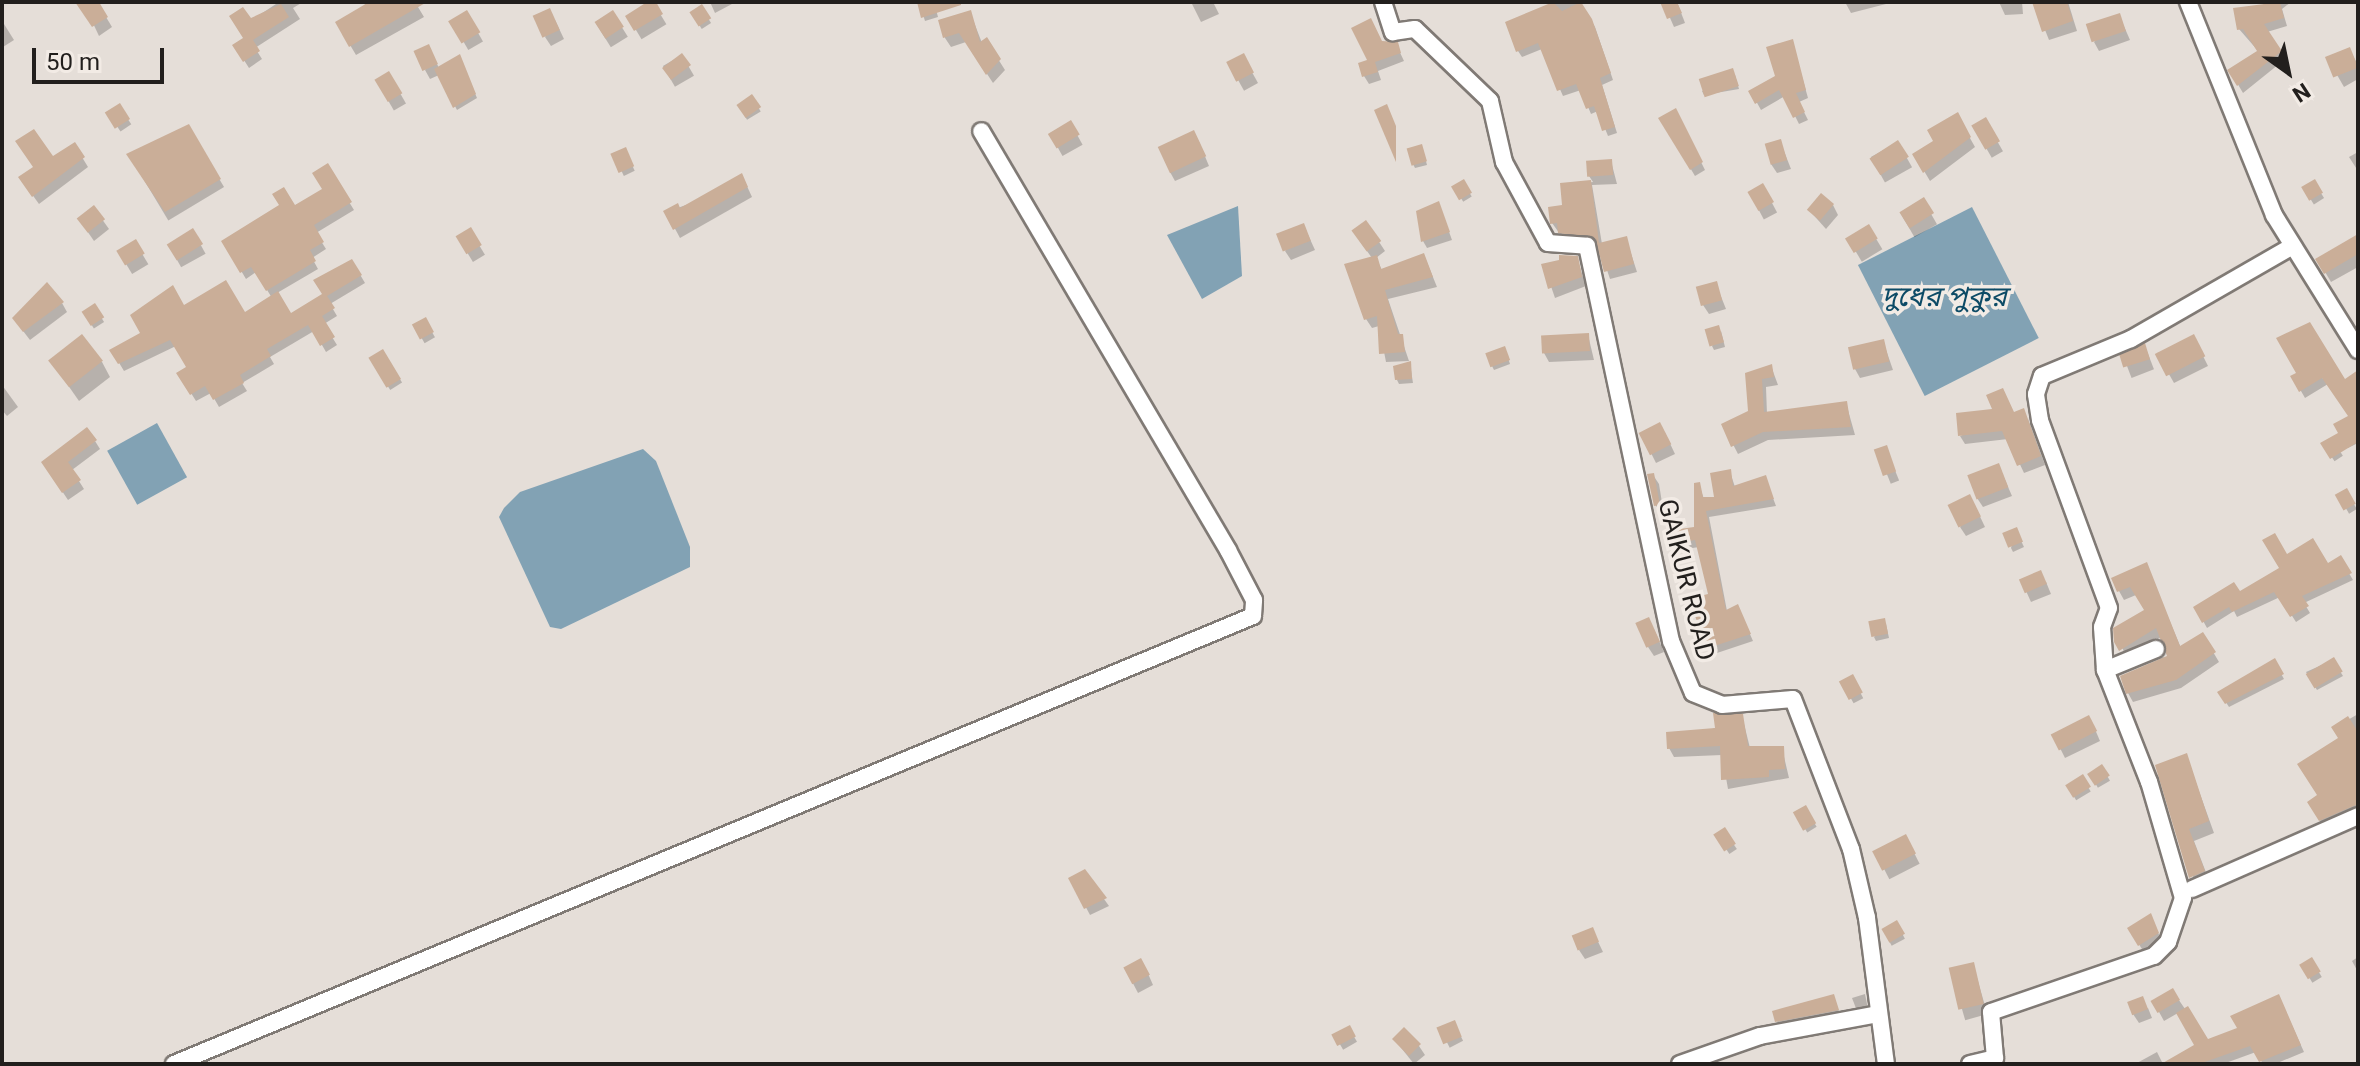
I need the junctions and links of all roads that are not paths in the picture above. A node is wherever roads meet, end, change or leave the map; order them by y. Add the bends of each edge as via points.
1 (1383, 2) edge
2 (2188, 2) edge
3 (981, 131) dead end
4 (2291, 247) junction
5 (2358, 350) edge
6 (2156, 649) dead end
7 (2105, 670) junction
8 (2358, 816) edge
9 (2192, 889) dead end
10 (1879, 1014) junction
11 (174, 1064) edge
12 (1680, 1064) edge
13 (1886, 1064) edge
14 (1970, 1064) edge

1 - 10 street, GAIKUR ROAD via 1393,32 1415,29 1490,101 1504,162 1548,243 1587,246 1681,667 1693,693 1722,705 1793,699 1851,849 1867,918
2 - 4 street
3 - 11 street via 1228,550 1254,600 1253,616
4 - 5 street
4 - 7 street via 2131,339 2042,376 2036,394 2040,420 2109,608 2102,627
6 - 7 street
7 - 14 street via 2149,782 2183,898 2168,942 2154,956 1991,1012 1995,1058
8 - 9 street
10 - 12 street via 1760,1036
10 - 13 street

